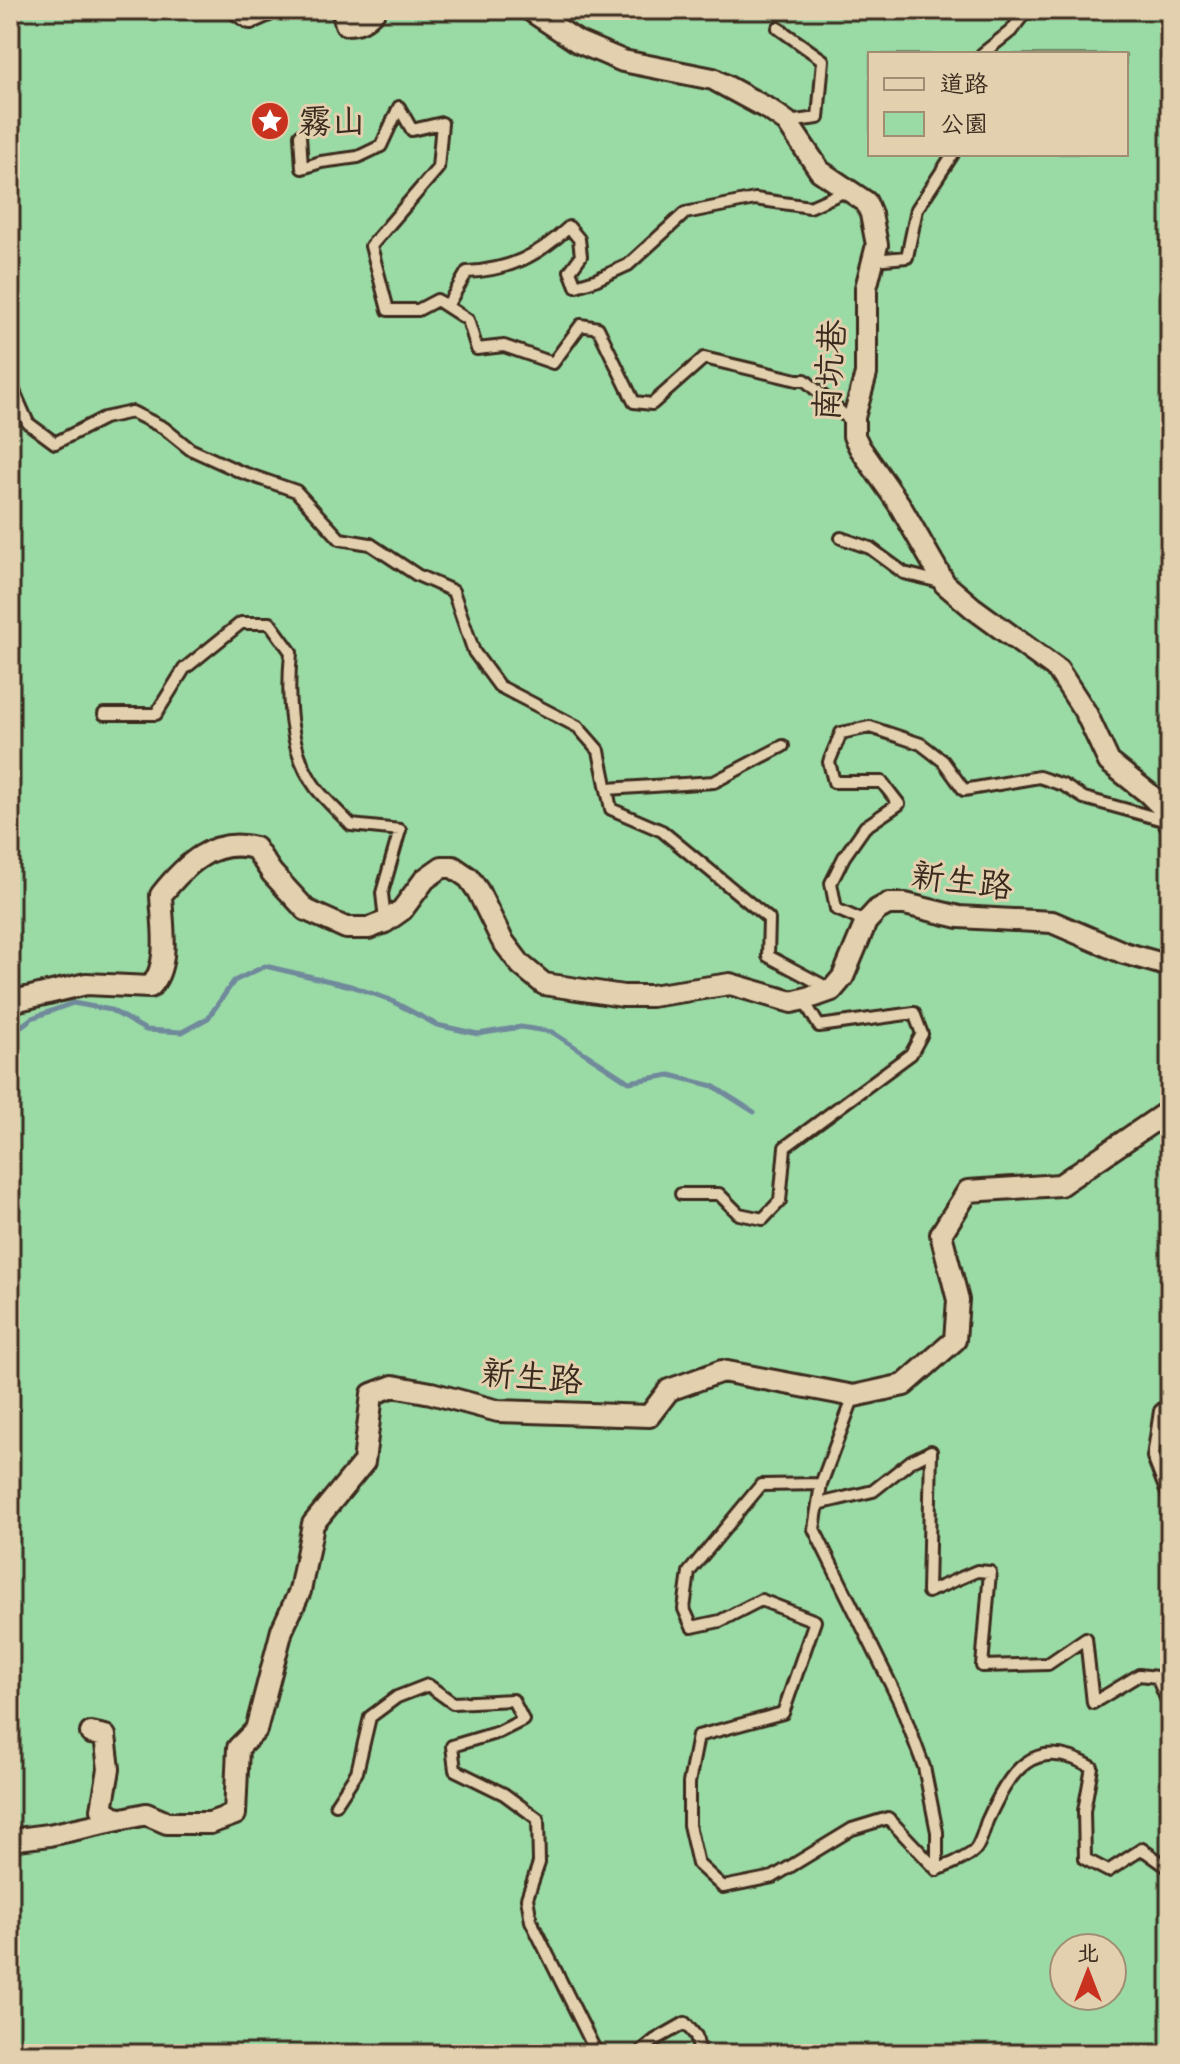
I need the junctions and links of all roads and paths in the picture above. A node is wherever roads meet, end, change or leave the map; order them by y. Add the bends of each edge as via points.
1 (238, 10) edge
2 (268, 10) edge
3 (342, 10) edge
4 (375, 10) edge
5 (530, 10) edge
6 (1027, 10) edge
7 (778, 28) dead end
8 (985, 52) edge
9 (787, 122) junction
10 (300, 135) dead end
11 (952, 156) edge
12 (848, 190) junction
13 (873, 260) junction
14 (447, 306) junction
15 (10, 382) edge
16 (854, 424) junction
17 (841, 538) dead end
18 (945, 584) junction
19 (104, 714) dead end
20 (783, 746) dead end
21 (607, 789) junction
22 (1169, 822) edge
23 (385, 922) junction
24 (866, 922) junction
25 (1170, 966) edge
26 (832, 990) junction
27 (803, 999) junction
28 (10, 1002) edge
29 (1170, 1110) edge
30 (681, 1194) dead end
31 (854, 1396) junction
32 (1170, 1402) edge
33 (821, 1484) junction
34 (1170, 1501) edge
35 (818, 1504) junction
36 (1170, 1708) edge
37 (91, 1733) dead end
38 (336, 1804) dead end
39 (119, 1820) junction
40 (10, 1840) edge
41 (1170, 1869) edge
42 (937, 1870) junction
43 (597, 2054) edge
44 (638, 2054) edge
45 (700, 2054) edge

1 - 2 street via 250,18
3 - 4 street via 346,24 357,24
5 - 9 street, 南坑巷 via 578,42 623,61 713,79
6 - 8 lane
7 - 9 lane via 823,60 818,118
9 - 12 street, 南坑巷 via 820,171
10 - 14 lane via 302,168 358,157 381,146 399,107 412,130 442,123 438,168 371,246 388,310 418,310 437,300
11 - 13 lane via 917,209 907,257
12 - 13 street, 南坑巷 via 866,202 871,214 877,245
12 - 14 lane via 810,207 755,199 685,213 628,265 576,286 570,271 581,256 579,239 569,227 546,248 494,271 467,272
13 - 16 street, 南坑巷 via 866,288 866,374
14 - 16 lane via 468,320 477,349 504,346 553,363 581,325 598,328 634,402 652,404 704,358 805,380
15 - 21 lane via 28,423 55,443 104,418 132,412 190,449 296,491 340,539 370,544 453,591 474,652 499,686 578,727 599,751
16 - 18 street, 南坑巷 via 860,448
17 - 18 lane via 870,548 904,573
18 - 22 street, 南坑巷 via 1058,670 1109,762 1148,793
19 - 23 lane via 156,714 184,669 241,623 270,623 291,652 287,693 297,751 315,786 351,825 400,830 382,893
20 - 21 lane via 714,782
21 - 26 lane via 611,809 662,831 769,919 768,956
22 - 24 lane via 1084,798 1039,777 964,790 943,761 921,744 870,727 841,733 829,762 834,782 882,782 899,804 865,827 831,883 836,909
23 - 27 street via 402,910 425,879 442,867 453,867 469,878 521,965 544,984 623,996 730,984 792,1002
23 - 28 street via 346,928 306,910 255,848 241,844 208,852 184,867 161,895 162,962 150,987 86,984
24 - 25 street, 新生路 via 888,904 959,917 1052,922
24 - 26 street via 843,977
26 - 27 street
27 - 30 lane via 819,1026 914,1013 922,1034 911,1054 785,1147 780,1201 763,1219 739,1214 719,1194
29 - 31 street, 新生路 via 1060,1185 968,1191 941,1234 958,1300 955,1340 904,1385
31 - 33 lane
31 - 39 street, 新生路 via 722,1371 669,1390 649,1416 498,1411 393,1386 372,1394 364,1462 313,1524 300,1591 282,1630 256,1730 238,1748 235,1814 210,1823 167,1823 146,1814
32 - 34 lane via 1160,1411 1153,1457
33 - 35 lane
33 - 42 lane via 761,1485 689,1572 684,1609 692,1627 720,1621 761,1600 815,1621 783,1713 698,1736 689,1783 689,1825 698,1864 723,1887 773,1877 852,1829 888,1818
35 - 36 lane via 873,1491 931,1451 928,1592 977,1571 990,1572 982,1666 1048,1664 1086,1638 1093,1703 1139,1675 1157,1677
35 - 42 lane via 814,1529 900,1703 924,1767 937,1832
37 - 39 street via 105,1736 109,1769 102,1809
38 - 43 lane via 357,1772 370,1717 397,1697 428,1685 453,1703 513,1700 523,1720 452,1746 455,1770 504,1794 538,1819 539,1863 527,1898 531,1921
39 - 40 street, 新生路
41 - 42 lane via 1142,1849 1108,1871 1085,1859 1084,1811 1092,1767 1075,1758 1038,1755 1014,1770 975,1850
44 - 45 lane via 685,2023 696,2036

